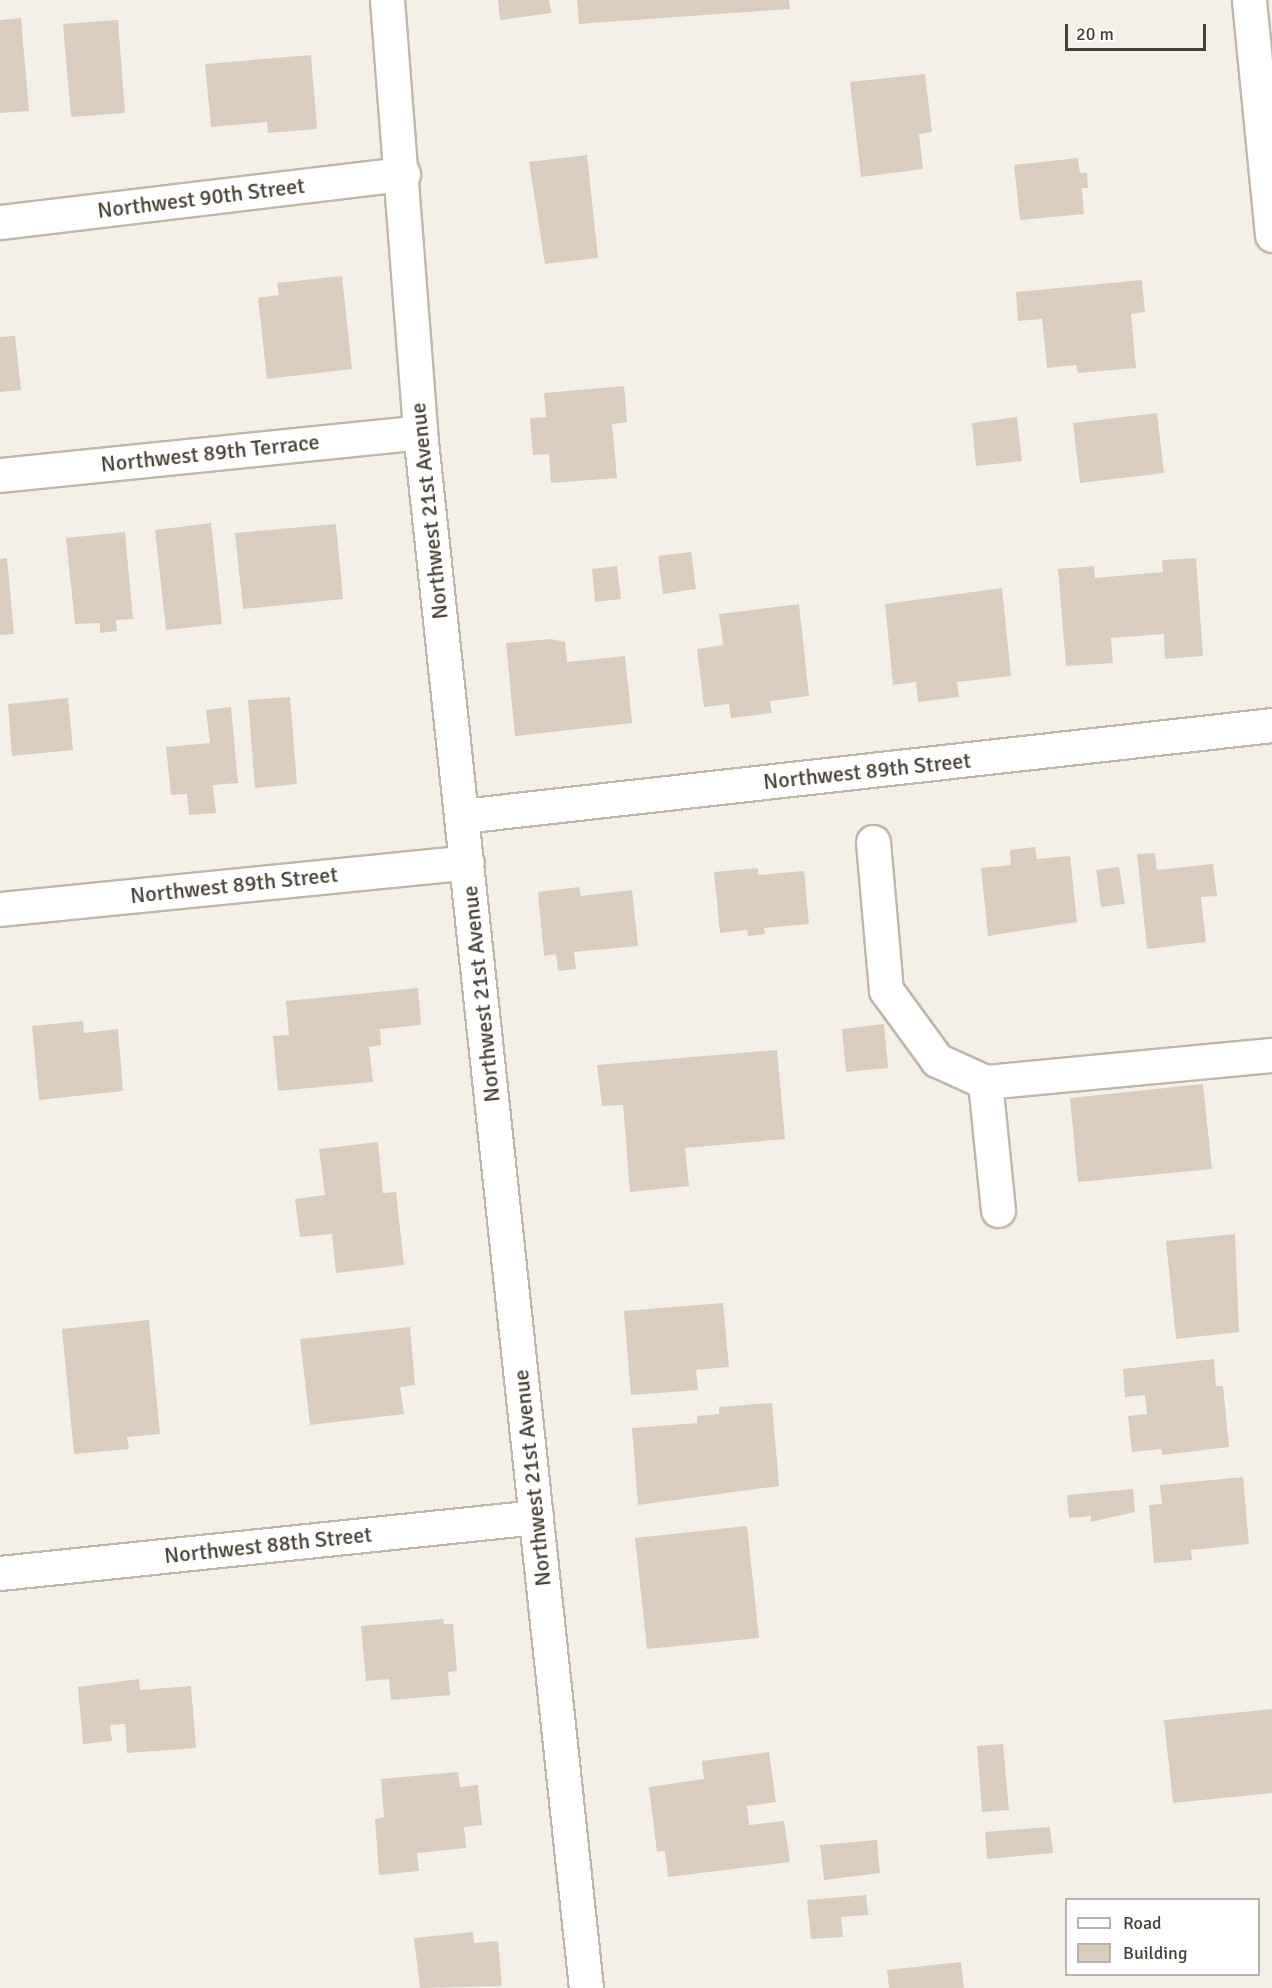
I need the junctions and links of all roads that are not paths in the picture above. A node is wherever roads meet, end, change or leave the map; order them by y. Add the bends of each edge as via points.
1 (387, 0) edge
2 (1249, 0) edge
3 (403, 174) junction
4 (0, 222) edge
5 (1272, 236) edge
6 (420, 432) junction
7 (0, 475) edge
8 (1272, 725) edge
9 (462, 816) junction
10 (873, 842) dead end
11 (467, 862) junction
12 (0, 909) edge
13 (1272, 1055) edge
14 (985, 1082) junction
15 (998, 1210) dead end
16 (536, 1517) junction
17 (0, 1573) edge
18 (586, 1988) edge

1 - 3 street, Northwest 21st Avenue
2 - 5 street
3 - 4 street, Northwest 90th Street
3 - 6 street, Northwest 21st Avenue
6 - 7 street, Northwest 89th Terrace
6 - 9 street, Northwest 21st Avenue
8 - 9 street, Northwest 89th Street
9 - 11 street, Northwest 21st Avenue
10 - 14 street via 886,990 937,1060
11 - 12 street, Northwest 89th Street
11 - 16 street, Northwest 21st Avenue
13 - 14 street
14 - 15 street
16 - 17 street, Northwest 88th Street
16 - 18 street, Northwest 21st Avenue

